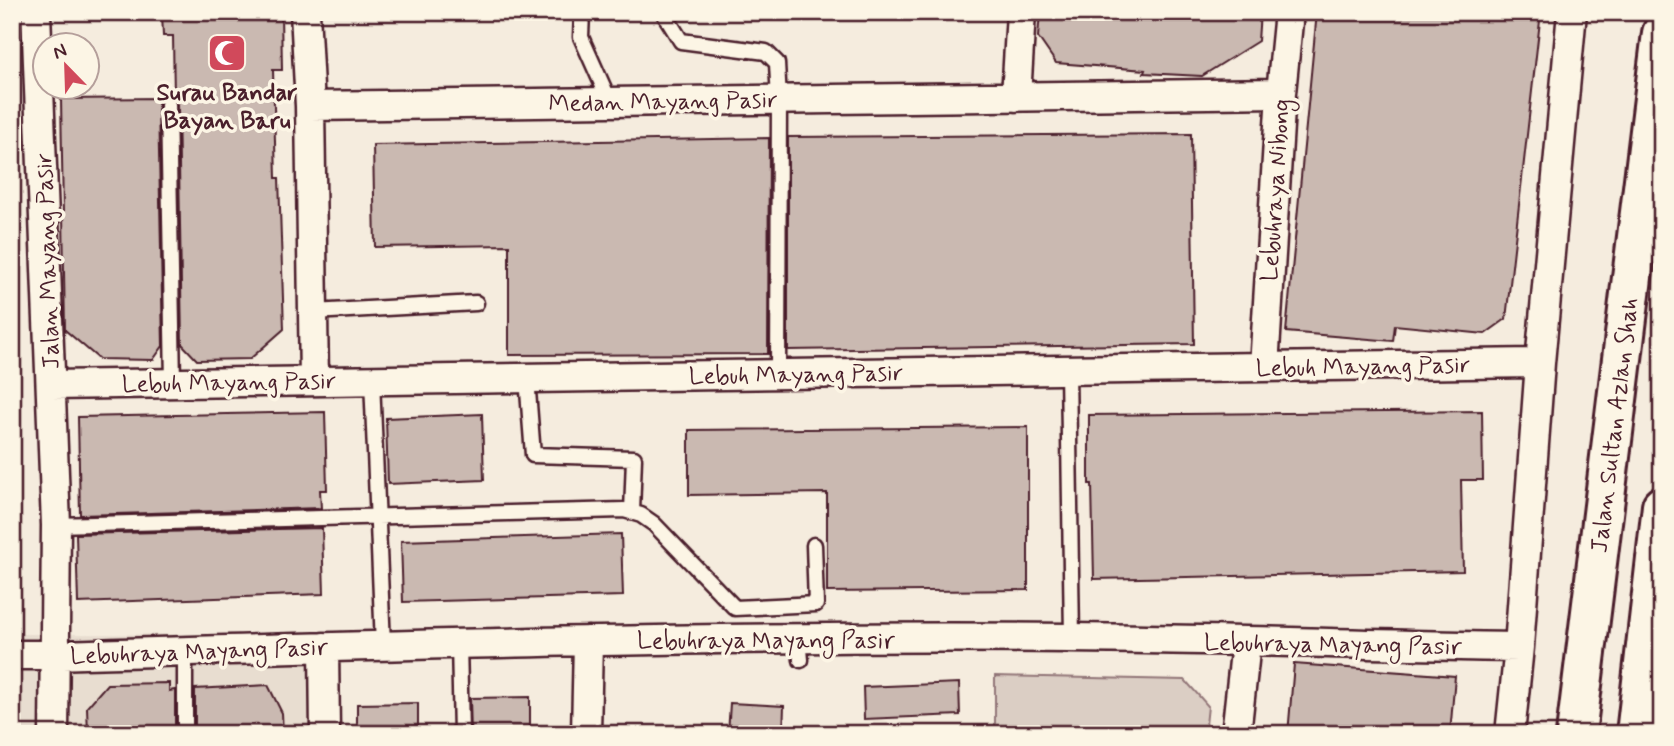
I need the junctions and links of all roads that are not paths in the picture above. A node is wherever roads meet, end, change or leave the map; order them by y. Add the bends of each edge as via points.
1 (36, 12) edge
2 (305, 12) edge
3 (582, 12) edge
4 (663, 12) edge
5 (1021, 12) edge
6 (1289, 12) edge
7 (1572, 12) edge
8 (1662, 33) edge
9 (1281, 93) junction
10 (1016, 97) junction
11 (779, 100) junction
12 (610, 102) junction
13 (169, 104) dead end
14 (310, 106) junction
15 (476, 303) dead end
16 (313, 312) junction
17 (1540, 363) junction
18 (1264, 367) junction
19 (1068, 370) junction
20 (778, 374) junction
21 (527, 378) junction
22 (372, 380) junction
23 (314, 381) junction
24 (173, 383) junction
25 (52, 385) junction
26 (1662, 506) edge
27 (632, 512) junction
28 (378, 518) junction
29 (56, 525) junction
30 (814, 545) dead end
31 (1072, 638) junction
32 (588, 641) junction
33 (459, 643) junction
34 (1246, 643) junction
35 (383, 645) junction
36 (324, 647) junction
37 (1519, 648) junction
38 (185, 651) junction
39 (12, 655) edge
40 (54, 655) junction
41 (54, 734) edge
42 (185, 734) edge
43 (326, 734) edge
44 (461, 734) edge
45 (586, 734) edge
46 (1236, 734) edge
47 (1510, 734) edge
48 (1576, 734) edge
49 (1636, 734) edge

1 - 25 street, Jalan Mayang Pasir
2 - 14 street
3 - 12 lane via 581,37
4 - 11 lane via 681,41 766,52 777,63
5 - 10 street
6 - 9 street, Lebuhraya Nibong
7 - 17 street
8 - 48 highway, Jalan Sultan Azlan Shah
9 - 10 street, Medan Mayang Pasir
9 - 18 street, Lebuhraya Nibong
10 - 11 street, Medan Mayang Pasir
11 - 12 street, Medan Mayang Pasir
11 - 20 lane
12 - 14 street, Medan Mayang Pasir
13 - 24 lane
14 - 16 street
15 - 16 lane
16 - 23 street
17 - 18 street, Lebuh Mayang Pasir
17 - 37 street
18 - 19 street, Lebuh Mayang Pasir
19 - 20 street, Lebuh Mayang Pasir
19 - 31 lane
20 - 21 street, Lebuh Mayang Pasir
21 - 22 street, Lebuh Mayang Pasir
21 - 27 lane via 533,455 634,458
22 - 23 street, Lebuh Mayang Pasir
22 - 28 lane
23 - 24 street, Lebuh Mayang Pasir
24 - 25 street, Lebuh Mayang Pasir
25 - 29 street, Jalan Mayang Pasir
26 - 49 highway
27 - 28 lane
27 - 30 lane via 654,524 735,608 816,604
28 - 29 lane
28 - 35 lane
29 - 40 street, Jalan Mayang Pasir
31 - 32 street, Lebuhraya Mayang Pasir via 800,649
31 - 34 street, Lebuhraya Mayang Pasir
32 - 33 street, Lebuhraya Mayang Pasir
32 - 45 street
33 - 35 street, Lebuhraya Mayang Pasir
33 - 44 lane
34 - 37 street, Lebuhraya Mayang Pasir
34 - 46 street
35 - 36 street, Lebuhraya Mayang Pasir
36 - 38 street, Lebuhraya Mayang Pasir
36 - 43 street
37 - 47 street
38 - 40 street, Lebuhraya Mayang Pasir
38 - 42 lane
39 - 40 street, Lebuhraya Mayang Pasir
40 - 41 street, Jalan Mayang Pasir

